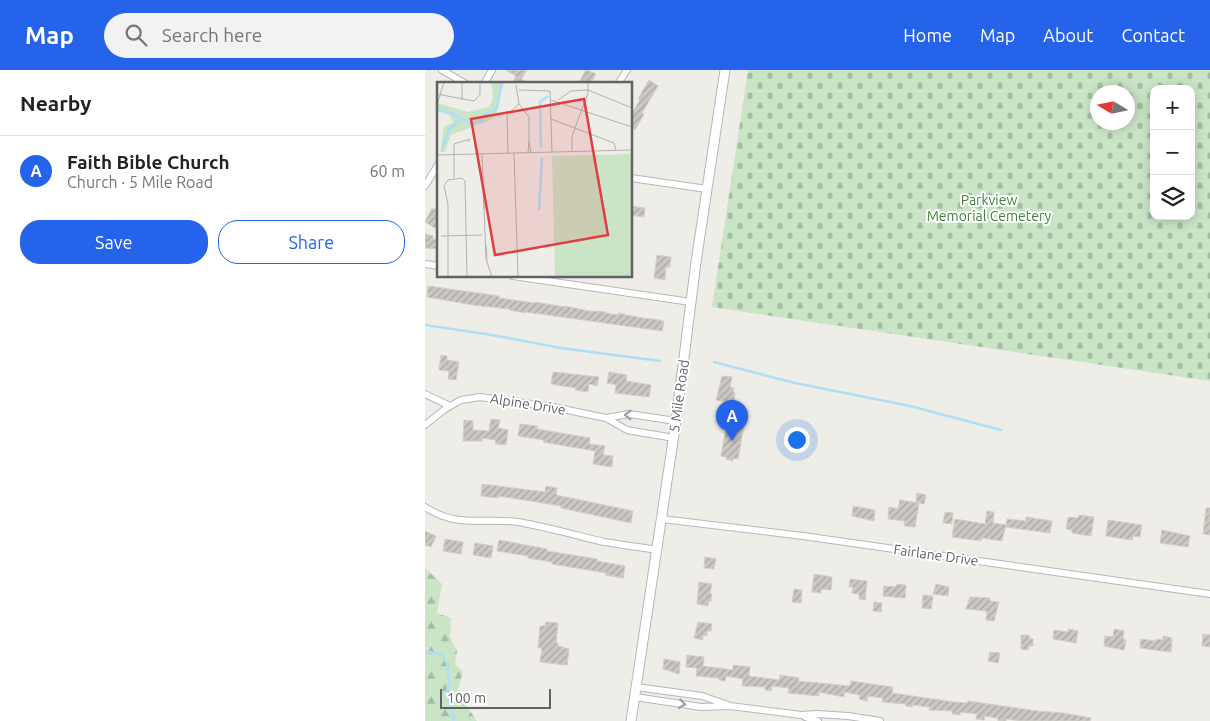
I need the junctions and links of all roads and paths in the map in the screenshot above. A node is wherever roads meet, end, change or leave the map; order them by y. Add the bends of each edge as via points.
1 (442, 70) edge
2 (492, 70) edge
3 (627, 70) edge
4 (725, 70) edge
5 (463, 82) edge
6 (485, 82) edge
7 (619, 82) edge
8 (437, 166) edge
9 (433, 172) junction
10 (425, 174) edge
11 (633, 178) edge
12 (425, 186) edge
13 (707, 189) junction
14 (527, 278) edge
15 (691, 302) junction
16 (425, 394) edge
17 (450, 406) junction
18 (606, 418) junction
19 (676, 421) junction
20 (425, 425) edge
21 (673, 438) junction
22 (425, 507) edge
23 (661, 519) junction
24 (657, 550) junction
25 (1210, 594) edge
26 (636, 687) junction
27 (635, 697) junction
28 (730, 706) junction
29 (801, 715) junction
30 (631, 721) edge
31 (818, 721) edge
32 (879, 721) edge

1 - 5 street
2 - 6 street
3 - 7 street
4 - 13 main road, 5 Mile Road
8 - 9 street
9 - 10 street
9 - 12 street
11 - 13 street
13 - 15 main road, 5 Mile Road
14 - 15 street
15 - 19 main road, 5 Mile Road
16 - 17 street
17 - 18 street, Alpine Drive via 467,398 486,397
17 - 20 street, Alpine Drive
19 -> 18 street, Alpine Drive via 629,414
18 - 21 street, Alpine Drive via 627,430
19 - 21 main road, 5 Mile Road
21 - 23 main road, 5 Mile Road
22 - 24 street via 451,519 467,522 518,522
23 - 24 main road, 5 Mile Road
23 - 25 street, Fairlane Drive
24 - 26 main road, 5 Mile Road
26 - 27 main road, 5 Mile Road
26 - 28 street via 702,696
27 -> 28 street via 701,707
27 - 30 main road, 5 Mile Road
28 - 29 street
29 - 31 street
29 - 32 street via 848,716

